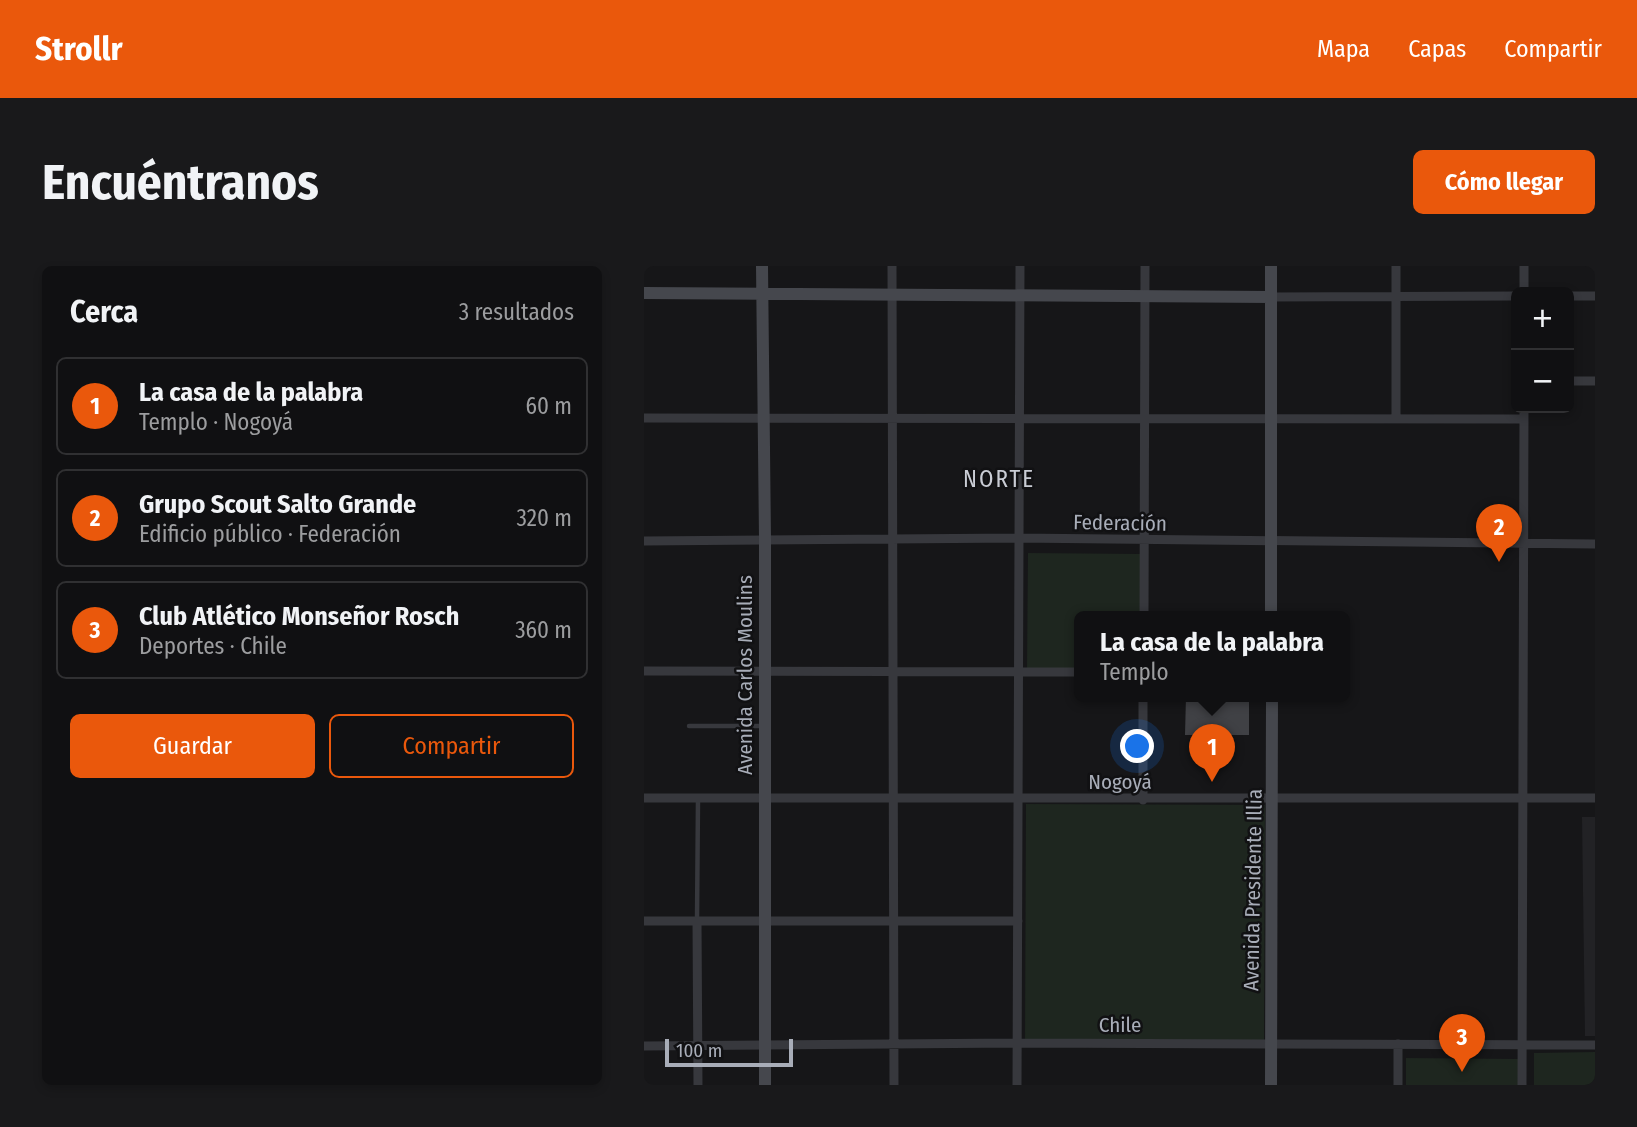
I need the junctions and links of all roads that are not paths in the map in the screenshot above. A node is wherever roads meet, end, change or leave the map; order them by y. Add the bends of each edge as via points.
1 (762, 266) edge
2 (892, 266) edge
3 (1020, 266) edge
4 (1145, 266) edge
5 (1271, 266) edge
6 (1396, 266) edge
7 (1524, 266) edge
8 (1524, 287) edge
9 (644, 293) edge
10 (762, 293) junction
11 (891, 296) junction
12 (1396, 296) junction
13 (1511, 296) edge
14 (1574, 296) edge
15 (1595, 296) edge
16 (1020, 297) junction
17 (1144, 297) junction
18 (1271, 297) junction
19 (1574, 381) edge
20 (1595, 381) edge
21 (1524, 413) edge
22 (644, 418) edge
23 (764, 418) junction
24 (892, 418) junction
25 (1020, 418) junction
26 (1270, 418) junction
27 (1144, 419) junction
28 (1396, 419) junction
29 (1524, 419) junction
30 (1018, 538) junction
31 (765, 539) junction
32 (892, 539) junction
33 (644, 541) edge
34 (1144, 541) junction
35 (1270, 542) junction
36 (1524, 544) junction
37 (1595, 544) edge
38 (1144, 611) edge
39 (1271, 611) edge
40 (893, 670) junction
41 (644, 671) edge
42 (764, 671) junction
43 (1018, 671) junction
44 (1074, 672) edge
45 (1143, 702) edge
46 (1272, 702) edge
47 (689, 726) dead end
48 (764, 726) junction
49 (644, 798) edge
50 (698, 798) junction
51 (764, 798) junction
52 (894, 798) junction
53 (1523, 798) junction
54 (1595, 798) edge
55 (1018, 799) junction
56 (1273, 799) junction
57 (1143, 800) junction
58 (1018, 920) junction
59 (644, 921) edge
60 (697, 921) junction
61 (764, 921) junction
62 (894, 921) junction
63 (894, 1043) junction
64 (1017, 1043) junction
65 (1270, 1043) junction
66 (1523, 1043) junction
67 (1398, 1044) junction
68 (698, 1045) junction
69 (765, 1045) junction
70 (1595, 1045) edge
71 (644, 1046) edge
72 (698, 1085) edge
73 (765, 1085) edge
74 (894, 1085) edge
75 (1017, 1085) edge
76 (1270, 1085) edge
77 (1398, 1085) edge
78 (1522, 1085) edge

1 - 10 street, Avenida Carlos Moulins
2 - 11 street
3 - 16 street
4 - 17 street
5 - 18 street
6 - 12 street
7 - 8 street
9 - 10 street
10 - 11 street
10 - 23 street, Avenida Carlos Moulins
11 - 16 street
11 - 24 street
12 - 13 street
12 - 18 street
12 - 28 street
14 - 15 street
16 - 17 street
16 - 25 street
17 - 18 street
17 - 27 street
18 - 26 street
19 - 20 street
21 - 29 street
22 - 23 street
23 - 24 street
23 - 31 street, Avenida Carlos Moulins
24 - 25 street
24 - 32 street
25 - 27 street
25 - 30 street
26 - 27 street
26 - 28 street
26 - 35 street
27 - 34 street
28 - 29 street
29 - 36 street
30 - 32 street, Federación
30 - 34 street, Federación
30 - 43 street
31 - 32 street, Federación
31 - 33 street, Federación
31 - 42 street, Avenida Carlos Moulins
32 - 40 street
34 - 35 street, Federación
34 - 38 street
35 - 36 street, Federación
35 - 39 street
36 - 37 street, Federación
36 - 53 street
40 - 42 street
40 - 43 street
40 - 52 street
41 - 42 street
42 - 48 street, Avenida Carlos Moulins
43 - 44 street
43 - 55 street
45 - 57 street
46 - 56 street, Avenida Presidente Illia
47 - 48 lane
48 - 51 street, Avenida Carlos Moulins
49 - 50 street, Nogoyá
50 - 51 street, Nogoyá
50 - 60 lane
51 - 52 street, Nogoyá
51 - 61 street, Avenida Carlos Moulins
52 - 55 street, Nogoyá
52 - 62 street
53 - 54 street, Nogoyá
53 - 56 street, Nogoyá
53 - 66 street
55 - 57 street, Nogoyá
55 - 58 street
56 - 57 street, Nogoyá
56 - 65 street, Avenida Presidente Illia
58 - 62 street
58 - 64 street
59 - 60 street
60 - 61 street
60 - 68 street
61 - 62 street
61 - 69 street, Avenida Carlos Moulins
62 - 63 street
63 - 64 street, Chile
63 - 69 street, Chile
63 - 74 street
64 - 65 street, Chile
64 - 75 street
65 - 67 street, Chile
65 - 76 street, Avenida Presidente Illia
66 - 67 street, Chile
66 - 70 street, Chile
66 - 78 street
67 - 77 street
68 - 69 street, Chile
68 - 71 street, Chile
68 - 72 street
69 - 73 street, Avenida Carlos Moulins

